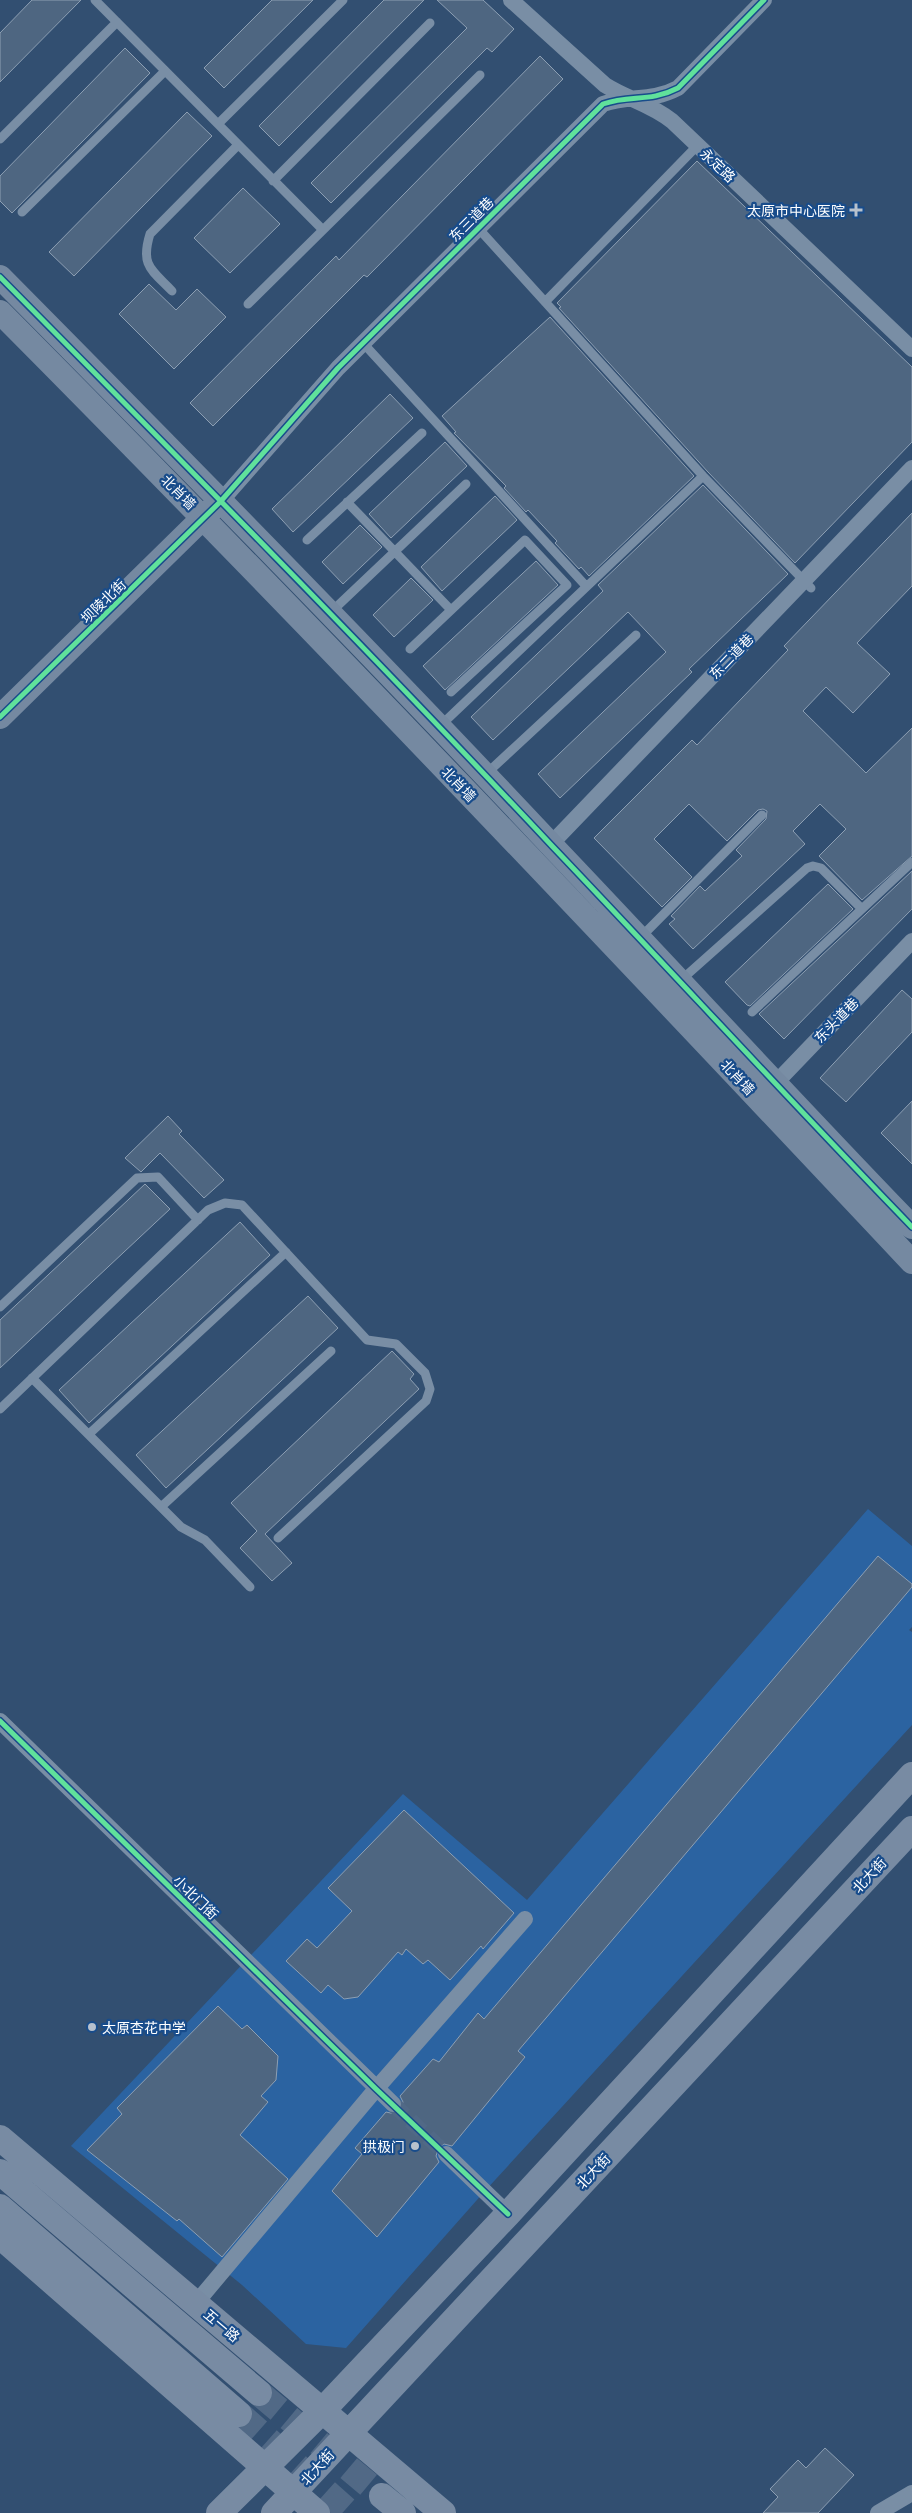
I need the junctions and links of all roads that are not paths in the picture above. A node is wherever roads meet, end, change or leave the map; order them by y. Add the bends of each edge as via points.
1 (96, 0) edge
2 (343, 0) edge
3 (511, 0) edge
4 (764, 0) edge
5 (117, 22) junction
6 (430, 23) dead end
7 (165, 71) junction
8 (480, 75) dead end
9 (631, 99) junction
10 (218, 124) junction
11 (0, 139) edge
12 (238, 145) junction
13 (698, 146) junction
14 (273, 181) junction
15 (22, 212) dead end
16 (478, 228) junction
17 (323, 230) junction
18 (0, 277) edge
19 (172, 291) dead end
20 (545, 302) junction
21 (248, 304) dead end
22 (0, 312) edge
23 (363, 343) junction
24 (912, 349) edge
25 (422, 432) dead end
26 (912, 468) edge
27 (703, 476) junction
28 (912, 483) edge
29 (466, 484) dead end
30 (221, 501) junction
31 (347, 502) junction
32 (204, 517) junction
33 (307, 540) dead end
34 (395, 551) junction
35 (807, 584) junction
36 (586, 586) junction
37 (451, 610) junction
38 (330, 614) junction
39 (636, 635) dead end
40 (410, 648) dead end
41 (451, 692) dead end
42 (0, 717) edge
43 (438, 727) junction
44 (484, 775) junction
45 (762, 814) dead end
46 (555, 848) junction
47 (912, 862) edge
48 (862, 909) junction
49 (639, 939) junction
50 (912, 941) edge
51 (679, 982) junction
52 (752, 1012) dead end
53 (767, 1092) junction
54 (198, 1220) junction
55 (912, 1227) edge
56 (286, 1252) junction
57 (912, 1262) edge
58 (0, 1307) edge
59 (331, 1351) dead end
60 (32, 1378) junction
61 (0, 1409) edge
62 (88, 1434) junction
63 (161, 1507) junction
64 (278, 1538) dead end
65 (250, 1588) dead end
66 (0, 1721) edge
67 (912, 1775) edge
68 (912, 1829) edge
69 (525, 1919) dead end
70 (376, 2089) junction
71 (393, 2104) tunnel mouth
72 (0, 2138) edge
73 (446, 2154) tunnel mouth
74 (0, 2172) edge
75 (0, 2207) edge
76 (508, 2214) junction
77 (0, 2236) edge
78 (196, 2303) junction
79 (259, 2393) tunnel mouth
80 (322, 2411) junction
81 (239, 2414) tunnel mouth
82 (348, 2432) junction
83 (262, 2468) junction
84 (294, 2493) junction
85 (912, 2493) edge
86 (382, 2496) tunnel mouth
87 (219, 2513) edge
88 (274, 2513) edge
89 (317, 2513) edge
90 (402, 2513) edge
91 (443, 2513) edge
92 (878, 2513) edge

1 - 5 lane
2 - 10 lane
3 - 9 street, 永定路 via 605,85
4 - 9 street, 东三道巷 via 678,88 648,99
5 - 7 lane
5 - 11 lane
6 - 14 lane
7 - 10 lane
7 - 15 lane
8 - 17 lane
9 - 13 street, 永定路 via 659,110
9 - 16 street, 东三道巷 via 603,104
10 - 12 lane
12 - 14 lane
12 - 19 lane via 150,234 144,252 148,266
13 - 20 lane
13 - 24 street, 永定路
14 - 17 lane
16 - 20 lane
16 - 23 street, 东三道巷
17 - 21 lane
18 - 30 street
20 - 27 lane
22 - 32 street, 北肖墙
23 - 30 street, 东三道巷
23 - 36 lane
25 - 31 lane
26 - 35 street, 东二道巷
27 - 35 lane
27 - 36 lane
28 - 35 street, 东二道巷
29 - 34 lane
30 - 32 street, 坝陵北街
30 - 38 street
31 - 33 lane
31 - 34 lane
32 - 42 street, 坝陵北街
32 - 53 street, 北肖墙
34 - 37 lane
34 - 38 lane
35 - 46 street, 东二道巷
36 - 43 lane
37 - 40 lane
37 - 41 lane via 526,540 567,585
38 - 43 street
39 - 44 lane
43 - 44 street
44 - 46 street
45 - 49 lane
46 - 49 street
47 - 48 lane
48 - 51 lane via 821,868 807,868
48 - 52 lane
49 - 51 street
50 - 53 street, 东头道巷
51 - 53 street
53 - 55 street
53 - 57 street, 北肖墙
54 - 56 lane via 208,1210 225,1203 242,1205
54 - 58 lane via 158,1178 137,1178
54 - 60 lane
56 - 62 lane
56 - 64 lane via 367,1340 396,1344 425,1373 430,1388 426,1401
59 - 63 lane
60 - 61 lane
60 - 62 lane
62 - 63 lane
63 - 65 lane via 181,1527 205,1540
66 - 70 street, 小北门街
67 - 76 main road
68 - 82 main road, 北大街
69 - 70 street
70 - 71 street, 小北门街
70 - 78 street
72 - 78 main road, 五一路
73 - 76 street
74 - 79 main road, 五一路
75 - 81 main road
76 - 80 main road
77 - 83 main road
78 - 80 main road, 五一路
80 - 82 main road, 五一路
80 - 83 main road
82 - 84 main road, 北大街
82 - 91 main road, 五一路
83 - 84 main road
83 - 87 main road
84 - 88 main road, 北大街
84 - 89 main road
85 - 92 street
86 - 90 main road

